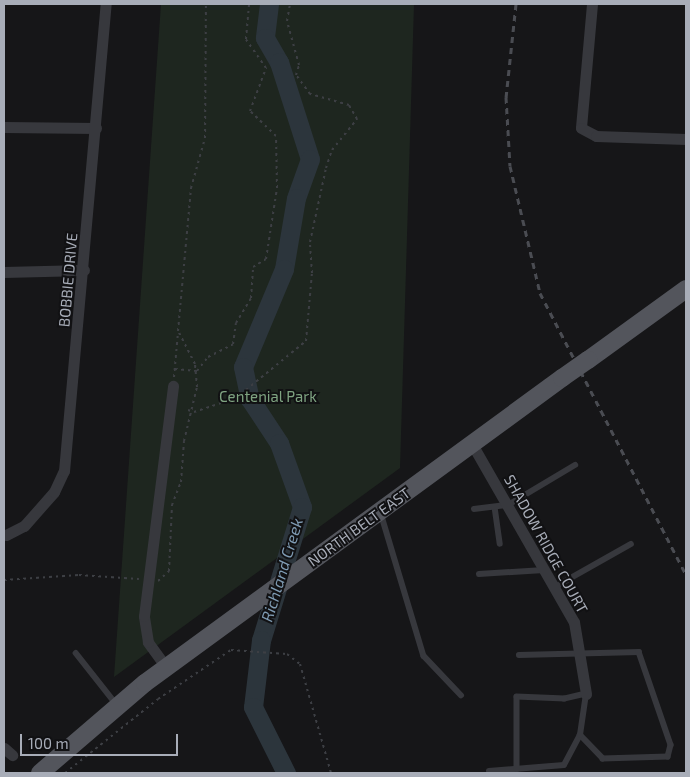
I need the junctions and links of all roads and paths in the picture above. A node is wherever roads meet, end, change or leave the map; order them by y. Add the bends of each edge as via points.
1 (106, 4) edge
2 (206, 4) edge
3 (250, 4) edge
4 (290, 4) edge
5 (592, 4) edge
6 (4, 128) edge
7 (96, 128) junction
8 (686, 139) edge
9 (84, 270) junction
10 (4, 272) edge
11 (686, 289) edge
12 (178, 331) junction
13 (175, 369) junction
14 (197, 371) junction
15 (173, 386) joint
16 (188, 410) dead end
17 (194, 410) junction
18 (472, 444) junction
19 (575, 465) dead end
20 (508, 505) junction
21 (496, 506) junction
22 (474, 509) dead end
23 (381, 511) junction
24 (4, 537) edge
25 (500, 544) dead end
26 (631, 544) dead end
27 (545, 570) junction
28 (479, 574) dead end
29 (4, 580) edge
30 (149, 580) junction
31 (555, 587) junction
32 (580, 651) junction
33 (76, 653) dead end
34 (519, 655) dead end
35 (166, 667) junction
36 (586, 694) junction
37 (461, 695) dead end
38 (117, 705) junction
39 (580, 735) junction
40 (517, 769) junction
41 (489, 772) dead end
42 (40, 773) edge
43 (65, 773) edge
44 (332, 773) edge

1 - 7 street, BOBBIE DRIVE
2 - 12 path via 205,138 191,188
3 - 14 path via 246,39 266,68 250,111 276,136 277,188 266,259 253,267 251,298 236,323 237,336 233,344 208,357
4 - 17 path via 287,21 298,65 296,75 310,94 349,105 357,119 332,150 326,168 310,242 312,274 306,341 236,398
5 - 8 street via 581,128 596,136
6 - 7 street
7 - 9 street, BOBBIE DRIVE
9 - 10 street
9 - 24 street, BOBBIE DRIVE via 64,471 54,492 24,526
11 - 18 main road, NORTH BELT EAST, bridge
12 - 13 path
12 - 14 path
13 - 14 path
13 - 15 path
14 - 17 path
15 - 30 street
16 - 17 path
17 - 30 path via 172,506 169,571 161,581
18 - 20 street, SHADOW RIDGE COURT
18 - 23 main road, NORTH BELT EAST
19 - 20 lane
20 - 21 lane
20 - 27 street, SHADOW RIDGE COURT
21 - 22 lane
21 - 25 lane
23 - 35 main road, NORTH BELT EAST
23 - 37 lane via 424,656
26 - 31 lane
27 - 28 lane
27 - 31 street, SHADOW RIDGE COURT
29 - 30 path via 79,576
30 - 35 street via 145,626 148,642
31 - 32 street, SHADOW RIDGE COURT via 574,622
32 - 34 lane
32 - 36 street, SHADOW RIDGE COURT
32 - 39 lane via 639,652 671,744 668,757 604,758
33 - 38 lane
35 - 38 main road, NORTH BELT EAST
36 - 39 lane
36 - 40 lane via 565,699 517,697
38 - 42 main road, NORTH BELT EAST
39 - 40 lane via 564,765
40 - 41 lane
43 - 44 path via 158,700 234,650 282,653 295,659 303,670

